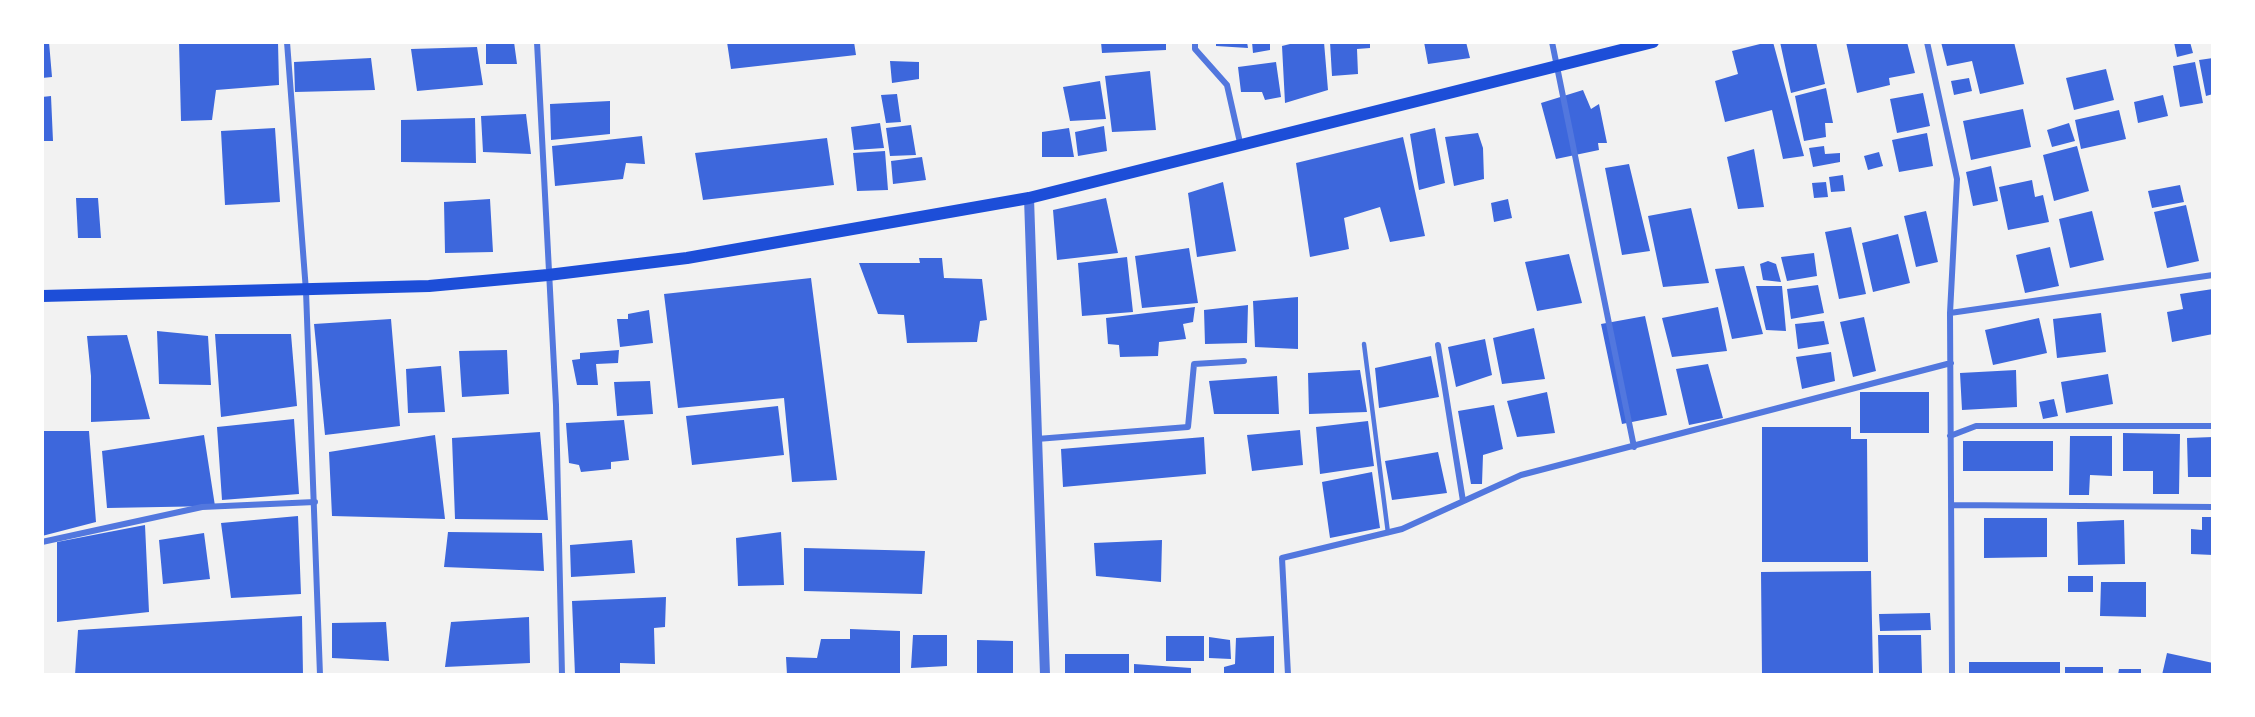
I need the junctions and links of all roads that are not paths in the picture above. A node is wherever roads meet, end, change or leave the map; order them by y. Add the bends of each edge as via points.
1 (287, 42) edge
2 (537, 42) edge
3 (1195, 42) edge
4 (1552, 42) edge
5 (1653, 42) edge
6 (1927, 42) edge
7 (1557, 66) junction
8 (1241, 147) junction
9 (1029, 198) junction
10 (548, 275) junction
11 (2213, 275) edge
12 (306, 291) junction
13 (42, 296) edge
14 (1950, 313) junction
15 (1364, 344) dead end
16 (1438, 345) dead end
17 (1244, 361) dead end
18 (1951, 363) junction
19 (2213, 426) edge
20 (1950, 436) junction
21 (1037, 439) junction
22 (1634, 447) junction
23 (1463, 501) junction
24 (315, 502) junction
25 (1952, 505) junction
26 (2213, 507) edge
27 (1388, 532) junction
28 (42, 542) edge
29 (320, 675) edge
30 (562, 675) edge
31 (1045, 675) edge
32 (1288, 675) edge
33 (1952, 675) edge

1 - 12 street
2 - 10 street
3 - 8 street via 1195,49 1227,85
4 - 7 street
5 - 7 main road
6 - 14 street via 1957,179
7 - 8 main road
7 - 22 street
8 - 9 main road
9 - 10 main road via 698,256
9 - 21 street
10 - 12 main road via 429,286
10 - 30 street via 556,405
11 - 14 street
12 - 13 main road
12 - 24 street
14 - 18 street
15 - 27 lane
16 - 23 street
17 - 21 street via 1194,364 1188,427
18 - 20 street
18 - 22 street
19 - 20 street via 1976,426
20 - 25 street
21 - 31 street
22 - 23 street via 1521,475
23 - 27 street
24 - 28 street via 202,507
24 - 29 street
25 - 26 street
25 - 33 street
27 - 32 street via 1282,558

